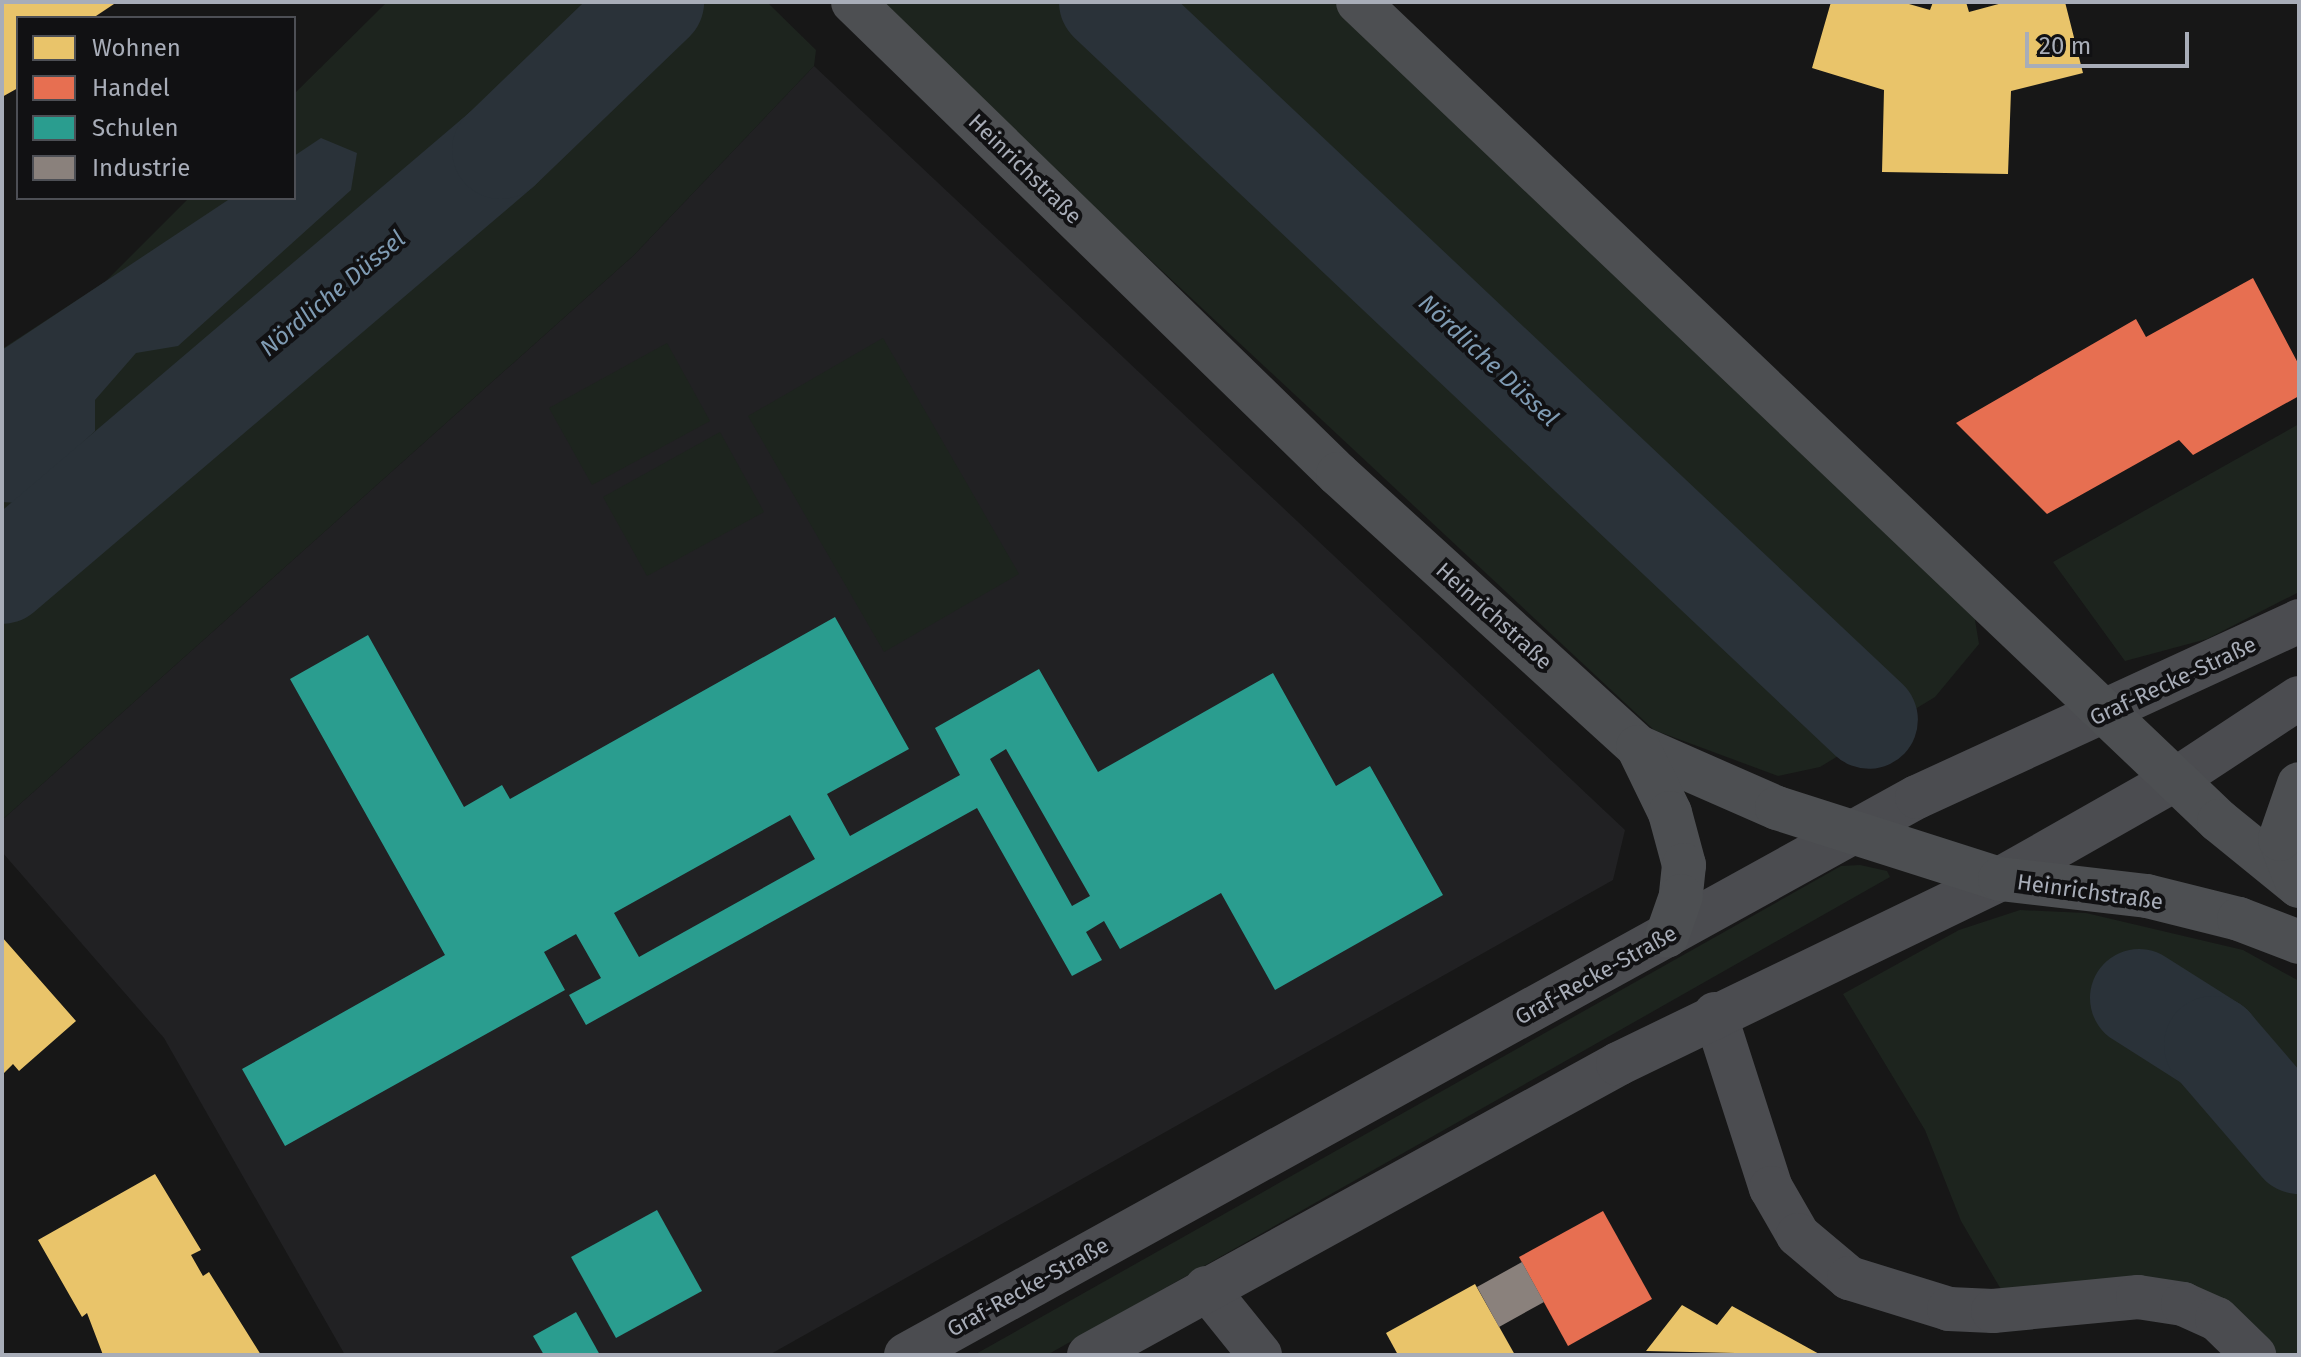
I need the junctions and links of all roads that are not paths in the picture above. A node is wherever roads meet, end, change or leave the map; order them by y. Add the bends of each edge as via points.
1 (853, 2) edge
2 (1358, 2) edge
3 (2299, 621) edge
4 (2299, 698) edge
5 (2105, 713) junction
6 (1638, 747) junction
7 (2176, 779) junction
8 (2299, 784) edge
9 (1849, 834) junction
10 (2000, 879) junction
11 (2298, 885) edge
12 (1667, 936) junction
13 (2299, 942) edge
14 (1715, 1014) junction
15 (1206, 1288) junction
16 (906, 1355) edge
17 (1089, 1355) edge
18 (1260, 1355) edge
19 (2254, 1355) edge

1 - 6 main road, Heinrichstraße via 1338,474
2 - 5 main road
3 - 5 street, Graf-Recke-Straße
4 - 7 street
5 - 7 main road
5 - 9 street, Graf-Recke-Straße via 1917,797
6 - 9 main road, Heinrichstraße
6 - 12 main road via 1679,837 1684,865 1681,896
7 - 10 street
7 - 11 main road
8 - 11 main road via 2280,839
9 - 10 main road, Heinrichstraße
9 - 12 street, Graf-Recke-Straße
10 - 13 main road, Heinrichstraße via 2147,896 2239,919
10 - 14 street
12 - 16 street, Graf-Recke-Straße
14 - 15 street
14 - 19 street via 1771,1188 1798,1235 1849,1278 1949,1309 1993,1311 2138,1297 2183,1304 2217,1319
15 - 17 street
15 - 18 street

